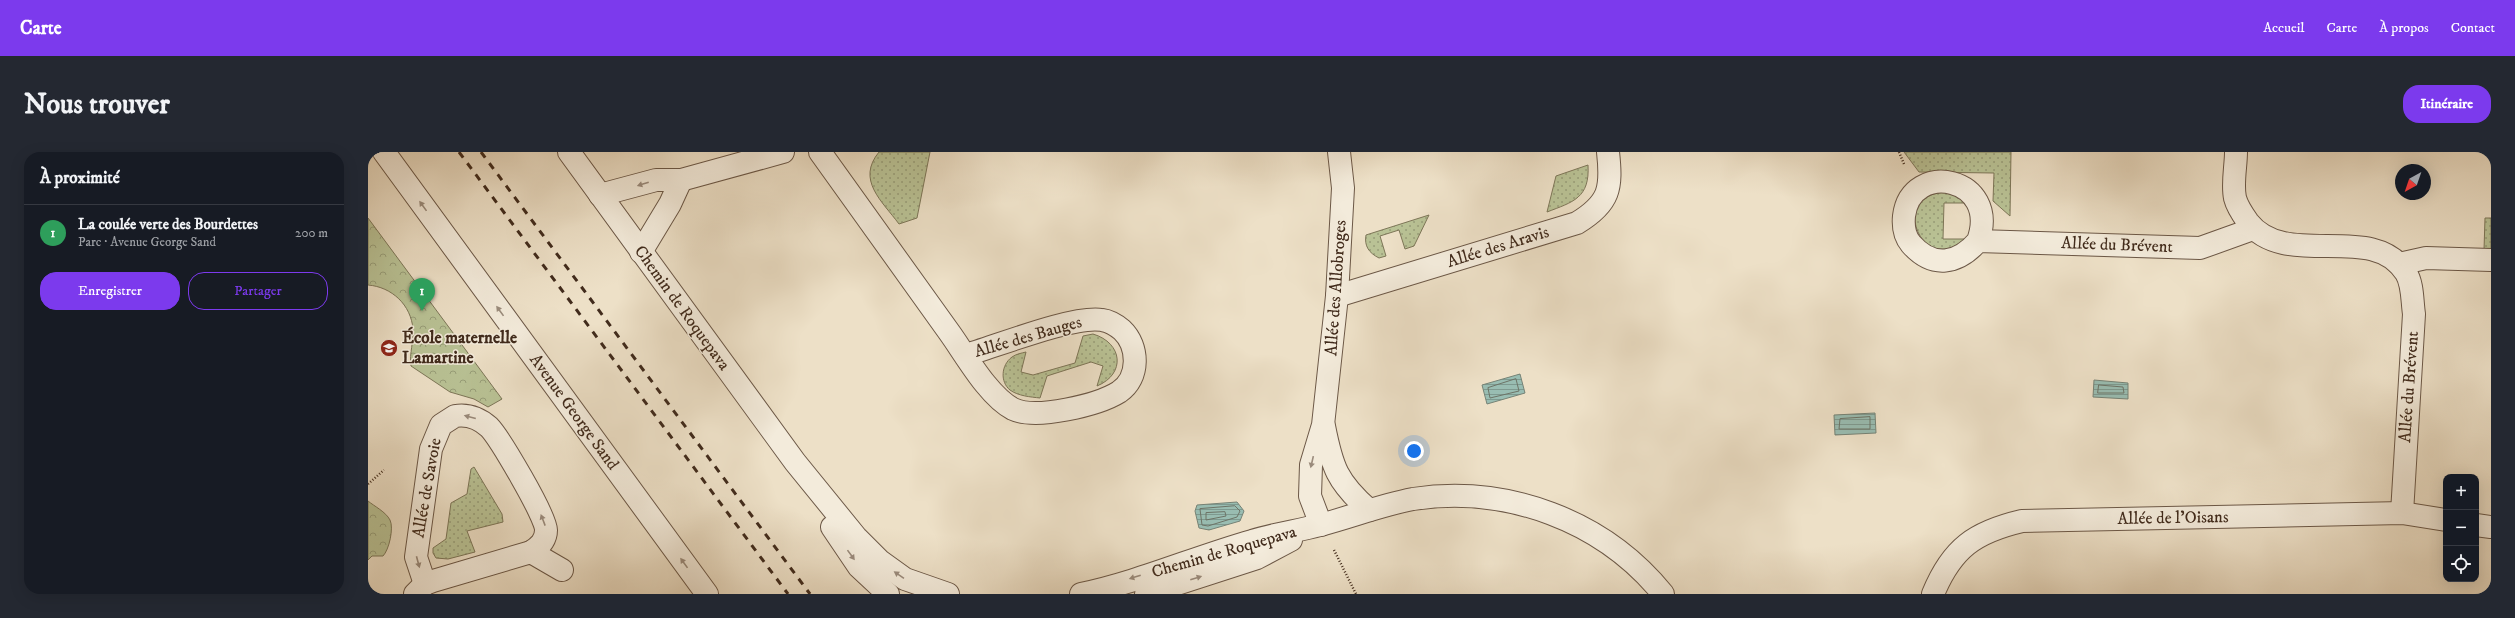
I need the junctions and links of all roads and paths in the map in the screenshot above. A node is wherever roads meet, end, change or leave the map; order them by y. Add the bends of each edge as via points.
1 (384, 152) edge
2 (570, 152) edge
3 (783, 152) edge
4 (820, 152) edge
5 (1339, 152) edge
6 (1608, 152) edge
7 (2236, 152) edge
8 (681, 180) junction
9 (600, 195) junction
10 (2253, 229) junction
11 (1978, 241) dead end
12 (641, 252) junction
13 (2491, 260) edge
14 (2399, 264) junction
15 (1337, 296) junction
16 (966, 355) junction
17 (1323, 425) junction
18 (795, 462) junction
19 (384, 470) dead end
20 (368, 484) edge
21 (1369, 510) junction
22 (2402, 513) junction
23 (2443, 520) edge
24 (1321, 525) junction
25 (2479, 525) edge
26 (2491, 527) edge
27 (531, 552) junction
28 (562, 570) dead end
29 (420, 589) edge
30 (707, 594) edge
31 (888, 594) edge
32 (948, 594) edge
33 (1081, 594) edge
34 (1146, 594) edge
35 (1356, 594) edge
36 (1663, 594) edge
37 (1933, 594) edge

30 -> 1 street, Avenue George Sand
2 - 9 street, Chemin de Roquepava
3 - 8 street
4 - 16 street, Allée des Bauges
5 - 15 street, Allée des Allobroges via 1343,188
6 - 15 street, Allée des Aravis via 1611,178 1608,194 1593,214 1577,223
7 - 10 street, Allée du Brévent via 2235,198
8 -> 9 street via 656,180
8 - 12 street via 670,204
9 - 12 street, Chemin de Roquepava
10 - 11 street, Allée du Brévent via 2200,248
10 - 14 street, Allée du Brévent via 2271,239 2291,245 2371,248
12 - 18 street, Chemin de Roquepava
13 - 14 street via 2426,258
14 - 22 street, Allée du Brévent via 2407,274 2414,314
15 - 17 street, Allée des Allobroges
16 - 16 street, Allée des Bauges via 994,394 1003,402 1013,409 1038,414 1055,413 1120,391 1131,377 1135,360 1131,342 1125,333 1110,321 1100,319 1079,320
17 - 21 street, Allée des Allobroges via 1336,473 1351,494
17 -> 24 street, Allée des Allobroges via 1311,465 1310,496
18 -> 31 street, Chemin de Roquepava via 817,504 859,567
32 -> 18 street, Chemin de Roquepava via 906,579 880,561 856,537
19 - 20 path
21 - 24 street, Chemin de Roquepava
21 - 36 street, Chemin de Roquepava via 1413,500 1454,496 1486,497 1525,504 1561,516 1598,535 1634,564
22 - 23 street, Allée de l'Oisans
22 - 37 street, Allée de l'Oisans via 2022,521 1995,527 1970,540 1953,559
24 -> 33 street, Chemin de Roquepava via 1253,540
34 -> 24 street, Chemin de Roquepava via 1257,558
24 - 35 path
25 - 26 street
27 - 28 street
27 - 29 street, Allée de Savoie via 446,576
27 -> 29 street, Allée de Savoie via 542,543 546,531 533,497 492,431 475,418 455,416 441,425 432,449 416,557

